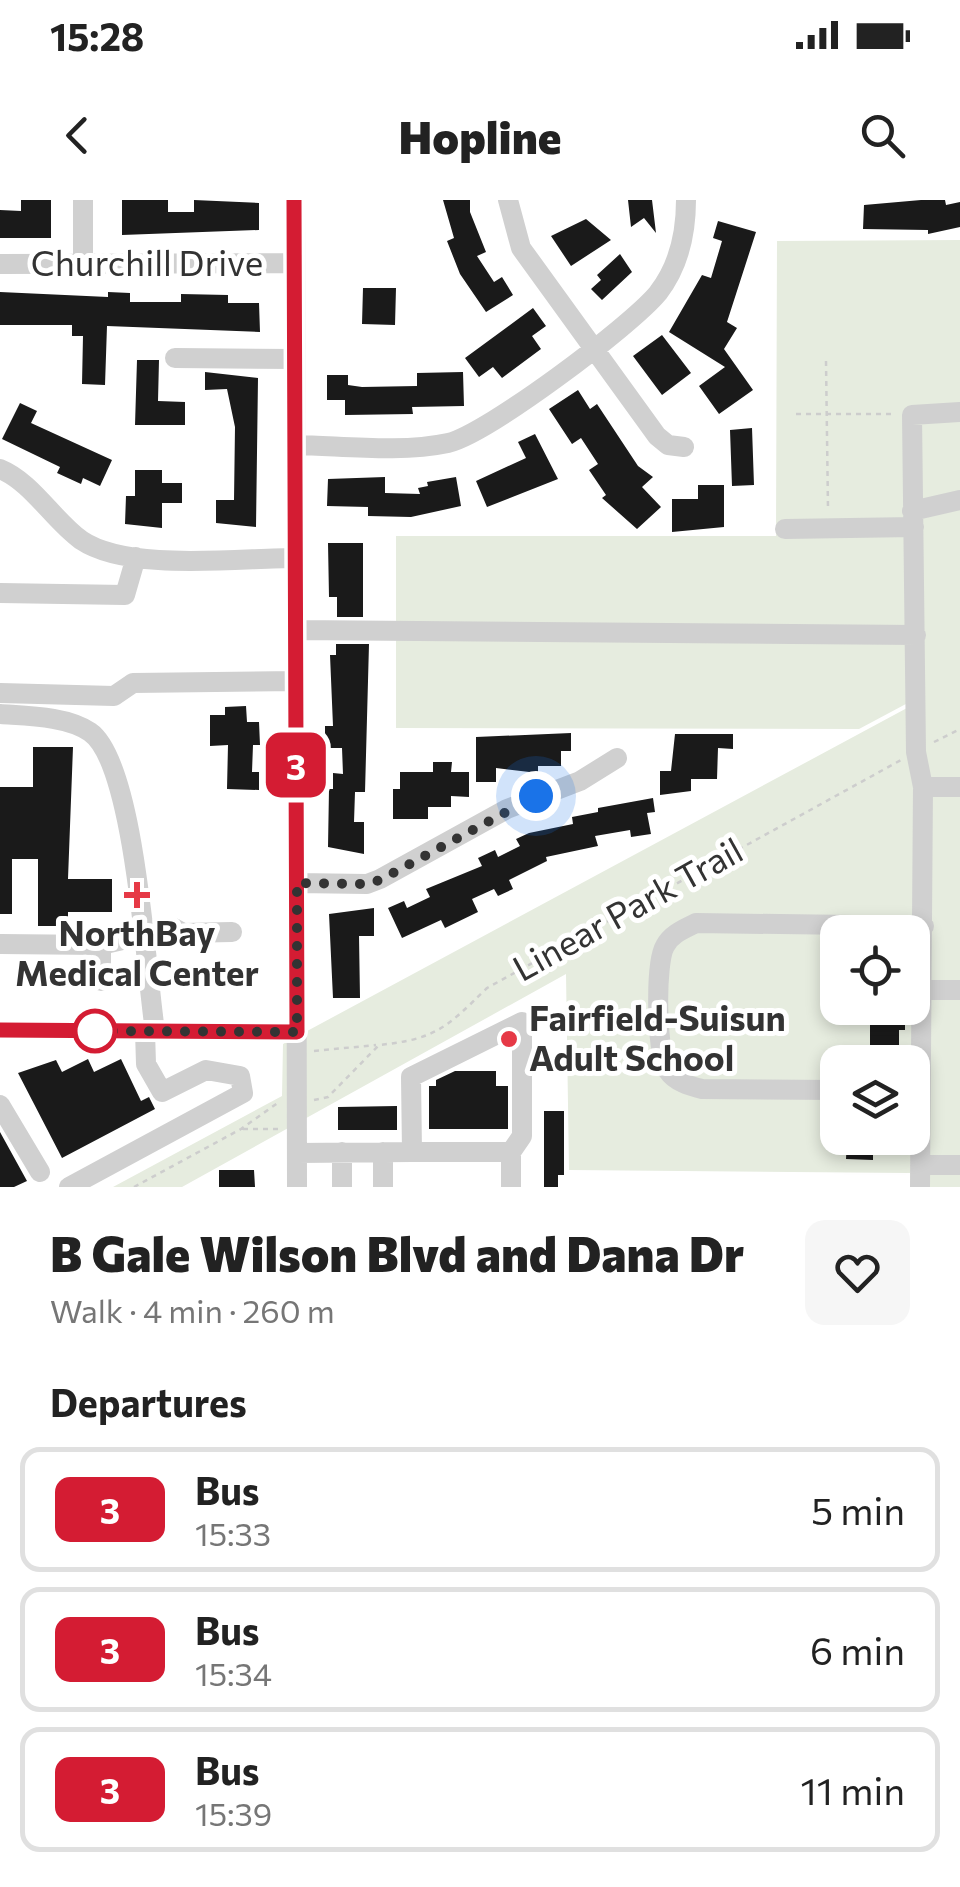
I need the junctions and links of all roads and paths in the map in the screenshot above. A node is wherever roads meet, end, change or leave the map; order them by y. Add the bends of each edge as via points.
1 (83, 200) edge
2 (294, 200) edge
3 (508, 200) edge
4 (686, 200) edge
5 (295, 263) junction
6 (0, 264) edge
7 (83, 265) junction
8 (594, 349) junction
9 (175, 358) dead end
10 (295, 359) junction
11 (826, 360) dead end
12 (960, 412) edge
13 (796, 414) dead end
14 (826, 414) junction
15 (912, 415) junction
16 (296, 445) junction
17 (684, 448) dead end
18 (0, 469) edge
19 (960, 500) edge
20 (913, 519) junction
21 (785, 528) dead end
22 (828, 528) junction
23 (136, 557) junction
24 (295, 558) junction
25 (0, 593) edge
26 (295, 630) junction
27 (916, 634) junction
28 (296, 681) junction
29 (0, 692) edge
30 (0, 714) edge
31 (960, 729) edge
32 (916, 752) junction
33 (617, 758) dead end
34 (923, 787) junction
35 (960, 787) edge
36 (297, 883) junction
37 (924, 915) edge
38 (820, 925) edge
39 (232, 932) dead end
40 (141, 937) junction
41 (0, 944) edge
42 (101, 945) junction
43 (101, 980) dead end
44 (930, 990) edge
45 (960, 990) edge
46 (0, 1030) edge
47 (150, 1031) junction
48 (297, 1032) junction
49 (379, 1045) junction
50 (312, 1051) dead end
51 (820, 1090) edge
52 (281, 1100) dead end
53 (312, 1100) dead end
54 (0, 1105) edge
55 (241, 1129) junction
56 (282, 1129) dead end
57 (297, 1152) junction
58 (342, 1152) junction
59 (383, 1152) junction
60 (412, 1152) junction
61 (511, 1152) junction
62 (919, 1155) edge
63 (920, 1165) junction
64 (960, 1165) edge
65 (40, 1172) dead end
66 (69, 1187) edge
67 (134, 1187) edge
68 (297, 1187) edge
69 (342, 1187) edge
70 (383, 1187) edge
71 (511, 1187) edge
72 (920, 1187) edge

1 - 7 street
2 - 5 street
3 - 8 street via 521,248
4 - 8 street via 682,247 660,291
5 - 7 street, Churchill Drive
5 - 10 street
6 - 7 street, Churchill Drive
8 - 16 street via 451,442
8 - 17 street via 657,436
9 - 10 street
10 - 16 street
11 - 14 path
12 - 15 street
13 - 14 path
14 - 15 path
14 - 22 path
15 - 20 street
16 - 24 street
18 - 23 street via 93,547
19 - 20 street
20 - 22 street
20 - 27 street
21 - 22 street
23 - 24 street
23 - 25 street via 125,595
24 - 26 street
26 - 27 street
26 - 28 street
27 - 32 street
28 - 29 street via 134,683 114,696
28 - 36 street
30 - 40 street via 77,726 100,741 130,835
31 - 32 path, Linear Park Trail
32 - 34 street
32 - 49 path, Linear Park Trail via 486,988 422,1040
33 - 36 street via 580,782 507,809 380,880
34 - 35 street
34 - 37 street
36 - 48 street
38 - 51 street via 696,923 665,944 660,961 661,1051 668,1072 702,1089
39 - 40 street via 174,928
40 - 42 street
40 - 47 street
41 - 42 street
42 - 43 street
44 - 45 street
46 - 47 street
47 - 48 street
47 - 66 street via 146,1064 162,1092 206,1070 240,1076 243,1092
48 - 57 street
49 - 50 path, Linear Park Trail
49 - 53 path via 328,1098
52 - 55 path
54 - 65 street
55 - 56 path
55 - 67 path
57 - 58 street
57 - 68 street
58 - 59 street
58 - 69 street
59 - 60 street
59 - 70 street
60 - 61 street
60 - 61 street via 411,1077 522,1022 522,1136
61 - 71 street
62 - 63 street
63 - 64 street
63 - 72 street

